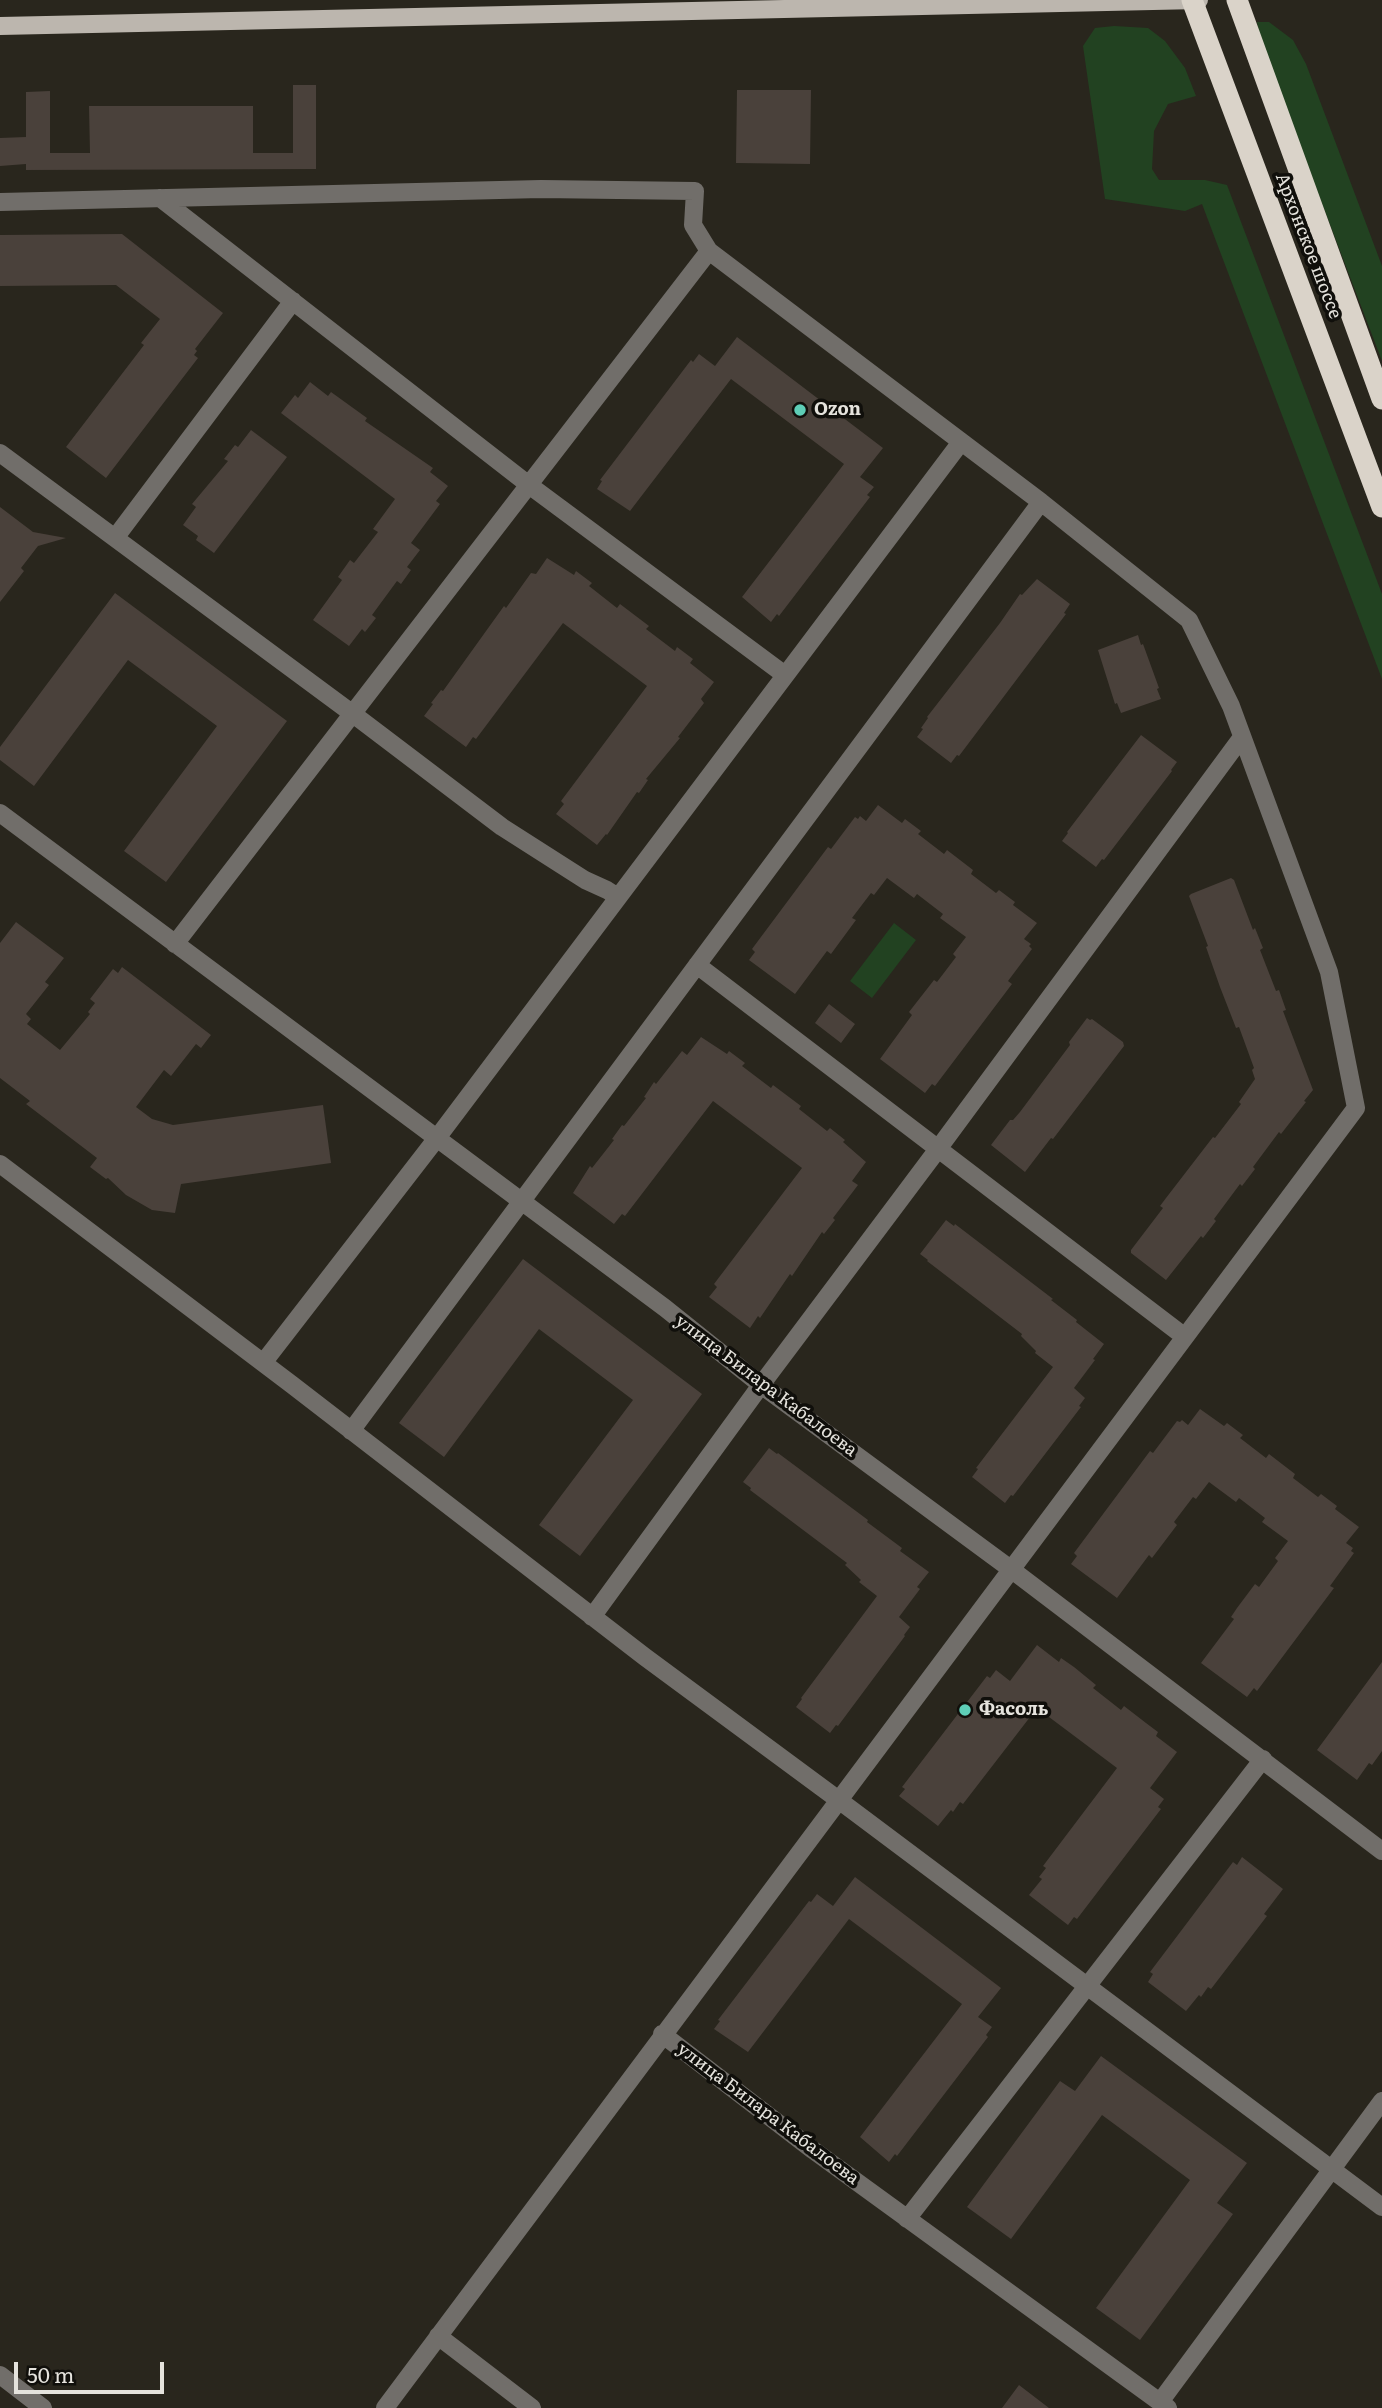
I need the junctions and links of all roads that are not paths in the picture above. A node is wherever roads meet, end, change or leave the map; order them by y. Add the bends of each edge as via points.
1 (1192, 0) edge
2 (1199, 0) edge
3 (1237, 0) edge
4 (0, 26) edge
5 (160, 198) junction
6 (0, 202) edge
7 (709, 251) junction
8 (293, 301) junction
9 (1382, 399) edge
10 (961, 442) junction
11 (0, 453) edge
12 (529, 485) junction
13 (1041, 502) junction
14 (1382, 507) edge
15 (115, 538) junction
16 (785, 675) junction
17 (353, 714) junction
18 (1242, 737) junction
19 (0, 813) edge
20 (618, 897) junction
21 (176, 944) junction
22 (697, 965) junction
23 (437, 1138) junction
24 (938, 1149) junction
25 (0, 1164) edge
26 (522, 1201) junction
27 (1185, 1337) junction
28 (263, 1363) junction
29 (761, 1385) junction
30 (351, 1431) junction
31 (1012, 1570) junction
32 (592, 1617) junction
33 (1263, 1759) junction
34 (840, 1801) junction
35 (1382, 1851) edge
36 (1086, 1984) junction
37 (662, 2034) junction
38 (1382, 2101) edge
39 (1332, 2171) junction
40 (1382, 2207) edge
41 (907, 2219) junction
42 (438, 2336) junction
43 (0, 2375) edge
44 (1164, 2405) edge
45 (43, 2408) edge
46 (385, 2408) edge
47 (532, 2408) edge

1 - 2 main road
1 - 4 main road
1 - 14 highway, Архонское шоссе
3 - 9 highway, Архонское шоссе
5 - 6 street
5 - 7 street via 541,189 695,191 693,225
5 - 8 street
7 - 10 street
7 - 12 street
8 - 12 street
8 - 15 street
10 - 13 street
10 - 16 street
11 - 15 street
12 - 16 street
12 - 17 street
13 - 18 street via 1189,620
13 - 22 street
15 - 17 street
16 - 20 street
17 - 20 street via 502,827
17 - 21 street
18 - 24 street
18 - 27 street, улица Билара Кабалоева via 1329,972 1356,1108
19 - 21 street, улица Билара Кабалоева
20 - 23 street
21 - 23 street, улица Билара Кабалоева
22 - 24 street
22 - 26 street
23 - 26 street, улица Билара Кабалоева
23 - 28 street
24 - 27 street
24 - 29 street
25 - 28 street
26 - 29 street, улица Билара Кабалоева
26 - 30 street
27 - 31 street, улица Билара Кабалоева
28 - 30 street
29 - 31 street, улица Билара Кабалоева
29 - 32 street
30 - 32 street
31 - 33 street, улица Билара Кабалоева
31 - 34 street, улица Билара Кабалоева
32 - 34 street
33 - 35 street, улица Билара Кабалоева
33 - 36 street
34 - 36 street
34 - 37 street, улица Билара Кабалоева
36 - 39 street
36 - 41 street
37 - 41 street, улица Билара Кабалоева
37 - 42 street
38 - 39 street, улица Билара Кабалоева
39 - 40 street
39 - 44 street, улица Билара Кабалоева
41 - 44 street, улица Билара Кабалоева
42 - 46 street
42 - 47 street
43 - 45 street

